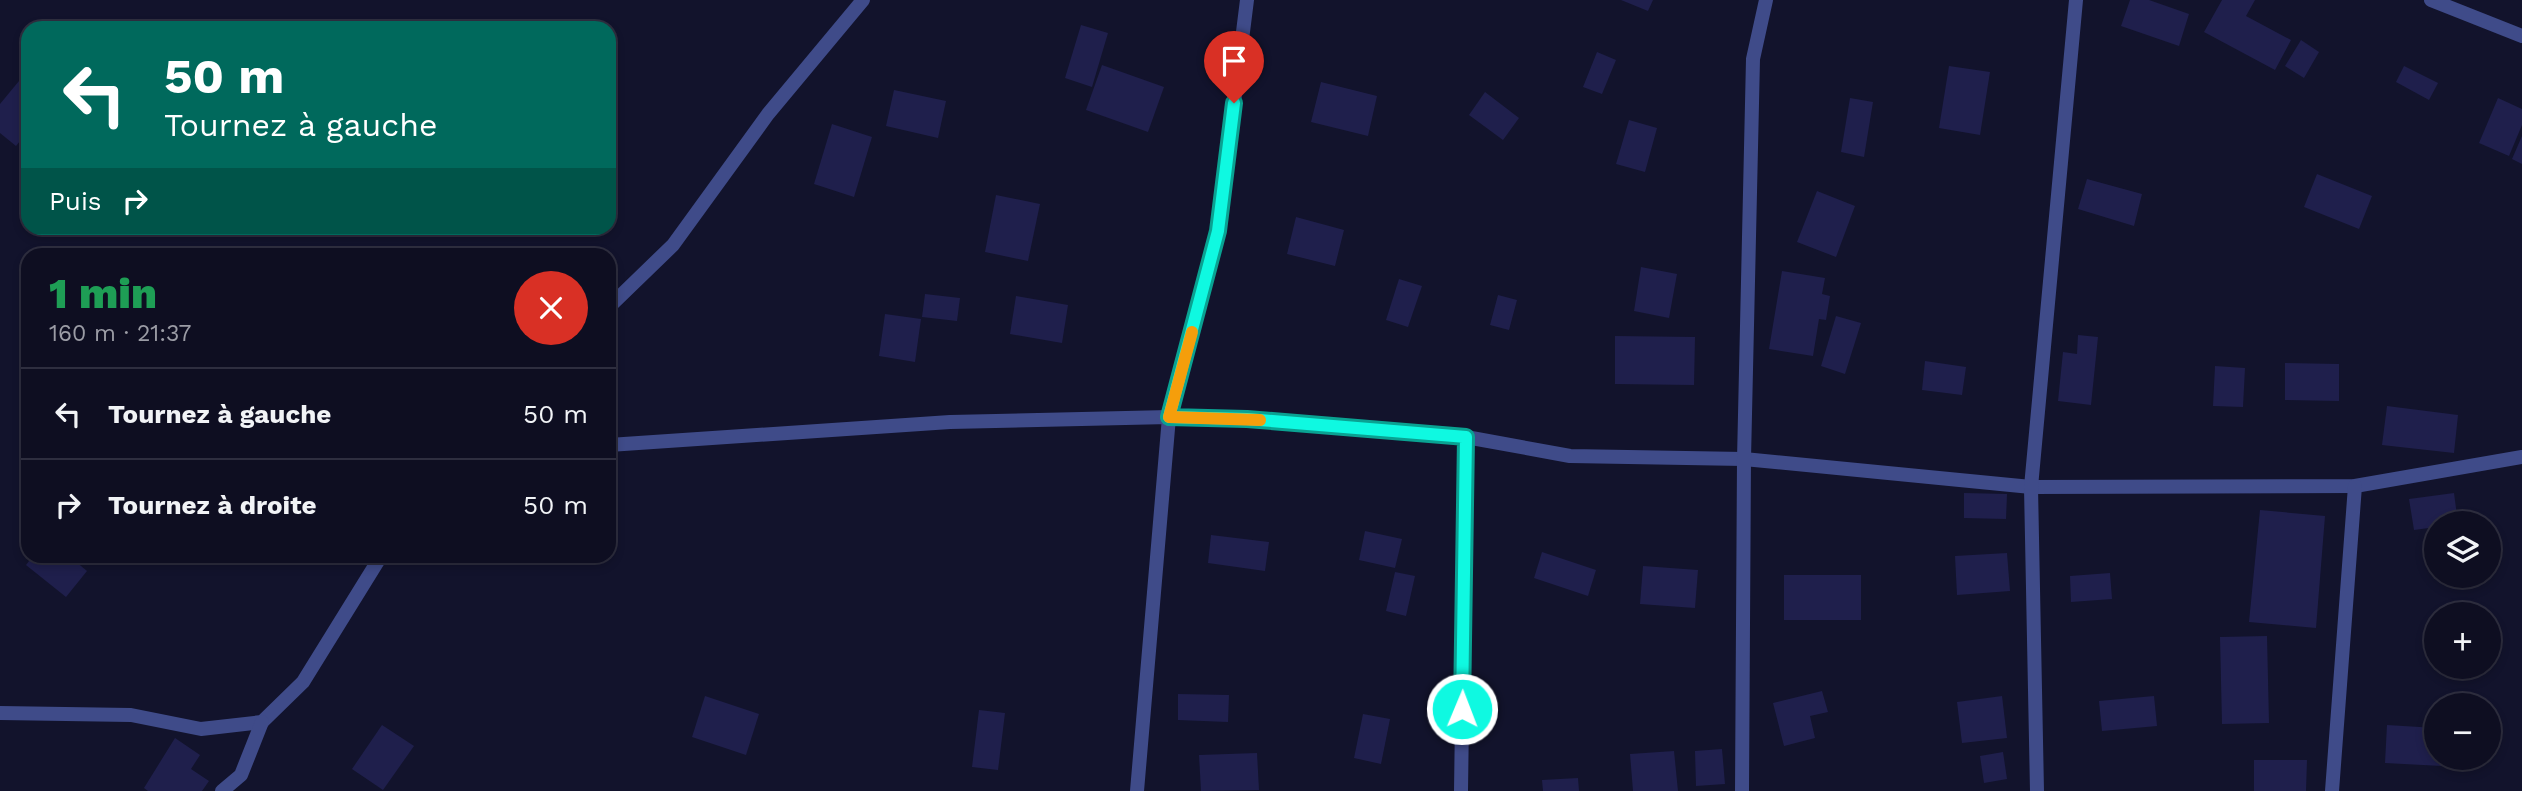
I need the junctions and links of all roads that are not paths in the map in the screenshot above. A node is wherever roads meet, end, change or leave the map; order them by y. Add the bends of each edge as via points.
1 (863, 0) edge
2 (1247, 0) edge
3 (1766, 0) edge
4 (2077, 0) edge
5 (2431, 0) edge
6 (2522, 36) edge
7 (616, 300) edge
8 (1169, 417) junction
9 (1466, 437) junction
10 (616, 445) edge
11 (2522, 457) edge
12 (1744, 458) junction
13 (2355, 486) junction
14 (2031, 487) junction
15 (377, 563) edge
16 (0, 713) edge
17 (262, 722) junction
18 (222, 791) edge
19 (1137, 791) edge
20 (1461, 791) edge
21 (1742, 791) edge
22 (2038, 791) edge
23 (2332, 791) edge

1 - 7 street via 768,114 673,245
2 - 8 street via 1218,231
3 - 12 street via 1754,59
4 - 14 street
5 - 6 street
8 - 9 street
8 - 10 street via 950,422
8 - 19 street
9 - 12 street via 1570,456
9 - 20 street
11 - 13 street
12 - 14 street
12 - 21 street
13 - 14 street
13 - 23 street
14 - 22 street
15 - 17 street via 303,682
16 - 17 street via 131,715 201,729
17 - 18 street via 241,775

